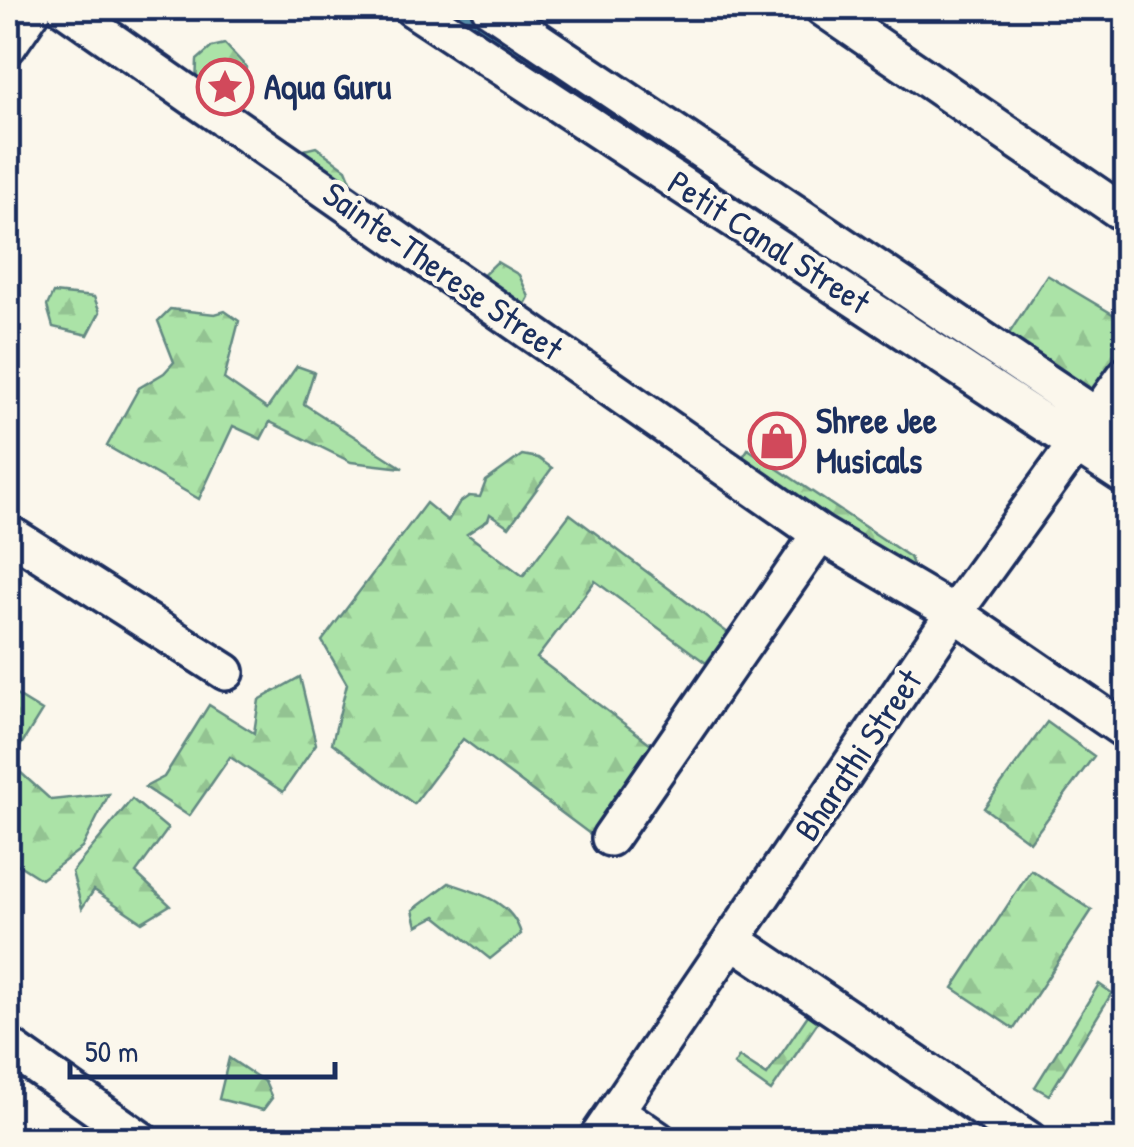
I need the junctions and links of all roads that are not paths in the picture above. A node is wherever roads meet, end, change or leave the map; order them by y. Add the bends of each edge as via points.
1 (34, 8) edge
2 (66, 8) edge
3 (412, 8) edge
4 (490, 8) edge
5 (823, 8) edge
6 (8, 46) edge
7 (1126, 215) edge
8 (1126, 376) edge
9 (1095, 432) edge
10 (1126, 476) edge
11 (8, 533) edge
12 (820, 534) junction
13 (954, 612) junction
14 (226, 672) dead end
15 (1126, 731) edge
16 (610, 838) dead end
17 (734, 941) junction
18 (8, 1046) edge
19 (606, 1125) edge
20 (141, 1140) edge
21 (658, 1140) edge
22 (1029, 1140) edge

1 - 6 street
2 - 12 street, Sainte-Therese Street
3 - 9 street, Petit Canal Street
4 - 9 street, Petit Canal Street
5 - 7 street
8 - 9 street, Bharathi Street
9 - 10 street, Petit Canal Street
9 - 13 street, Bharathi Street
11 - 14 street
12 - 13 street, Sainte-Therese Street
12 - 16 street
13 - 15 street, Sainte-Therese Street
13 - 17 street, Bharathi Street
17 - 19 street, Bharathi Street
17 - 22 street
18 - 20 street
19 - 21 street

